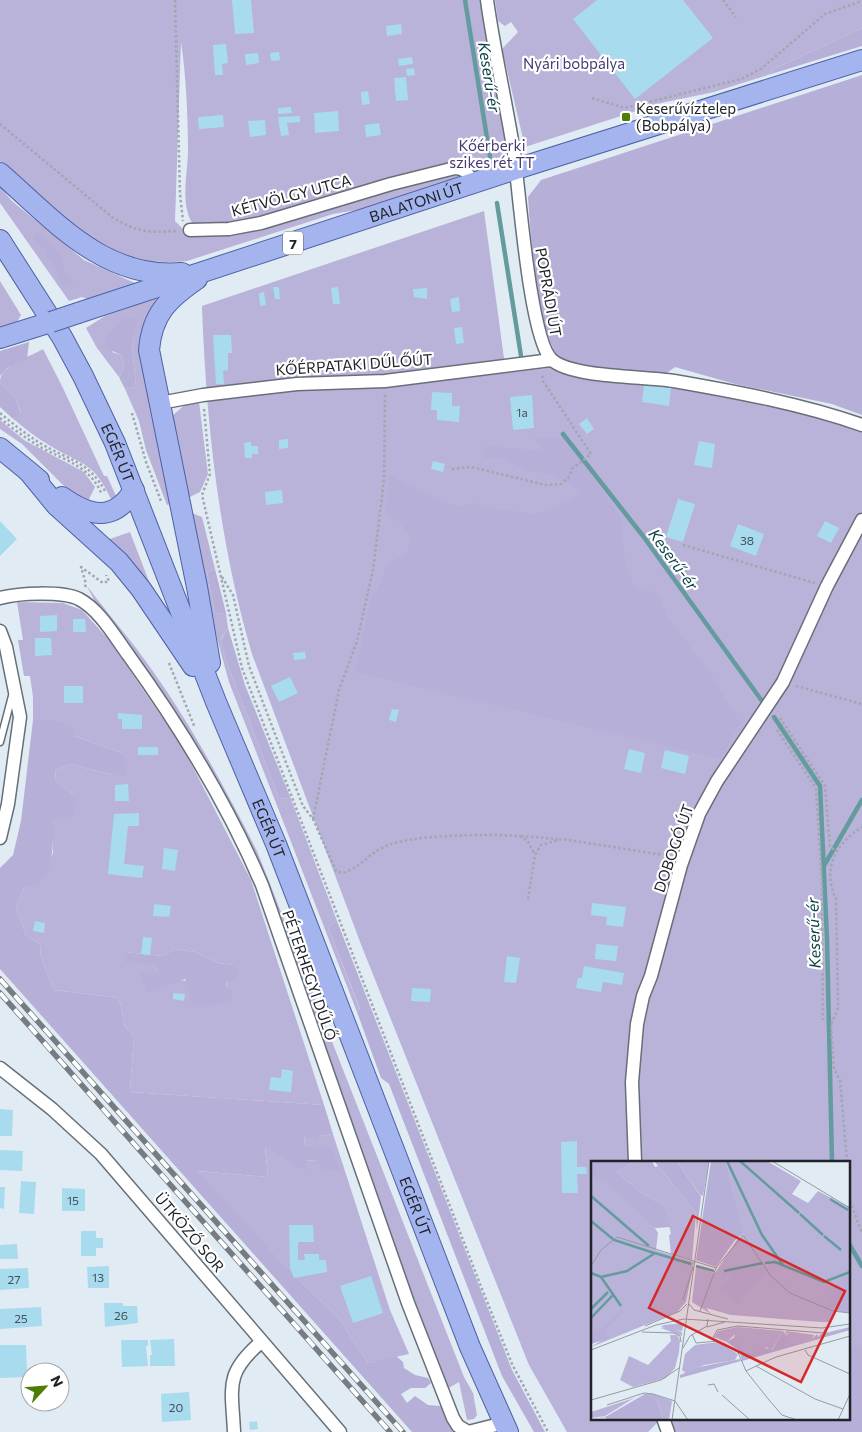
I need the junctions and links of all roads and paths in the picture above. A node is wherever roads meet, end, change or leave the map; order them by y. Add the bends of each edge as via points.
1 (175, 0) edge
2 (487, 0) edge
3 (723, 0) edge
4 (862, 1) edge
5 (736, 17) dead end
6 (862, 60) edge
7 (592, 98) dead end
8 (0, 124) edge
9 (516, 169) junction
10 (0, 173) edge
11 (472, 184) junction
12 (190, 230) junction
13 (0, 240) edge
14 (209, 270) junction
15 (0, 338) edge
16 (545, 361) junction
17 (385, 381) junction
18 (203, 395) junction
19 (160, 403) junction
20 (132, 412) dead end
21 (0, 413) edge
22 (0, 418) edge
23 (862, 426) edge
24 (0, 448) edge
25 (452, 469) dead end
26 (29, 472) junction
27 (134, 490) junction
28 (109, 506) junction
29 (164, 508) dead end
30 (862, 520) edge
31 (683, 545) dead end
32 (103, 571) dead end
33 (220, 574) junction
34 (826, 586) junction
35 (0, 598) edge
36 (79, 599) junction
37 (0, 631) edge
38 (783, 682) junction
39 (15, 687) junction
40 (216, 702) junction
41 (862, 704) edge
42 (780, 718) dead end
43 (777, 730) dead end
44 (0, 742) edge
45 (313, 819) junction
46 (862, 827) edge
47 (519, 836) junction
48 (0, 838) edge
49 (562, 839) junction
50 (837, 851) junction
51 (535, 855) junction
52 (684, 858) junction
53 (822, 885) junction
54 (829, 885) junction
55 (528, 899) dead end
56 (823, 1020) dead end
57 (0, 1068) edge
58 (635, 1161) edge
59 (847, 1161) edge
60 (850, 1201) edge
61 (862, 1233) edge
62 (261, 1342) junction
63 (664, 1420) edge
64 (506, 1428) edge
65 (234, 1432) edge
66 (340, 1432) edge
67 (548, 1432) edge
68 (668, 1432) edge

1 - 12 path via 180,207 184,224
2 - 9 street, POPRÁDI ÚT
3 - 5 path
4 - 7 path via 825,14 762,69 741,79 625,108
6 - 9 main road, BALATONI ÚT / 7
8 - 12 path via 113,218 131,228 150,233
9 - 11 main road, BALATONI ÚT / 7
9 - 16 street, POPRÁDI ÚT via 526,260
10 - 14 main road via 101,256 122,266 149,274
11 - 12 street, KÉTVÖLGY UTCA via 468,173 462,168 455,168 262,224
11 - 14 main road, BALATONI ÚT / 7
13 - 27 main road, EGÉR ÚT via 45,308 83,376
14 - 15 main road, BALATONI ÚT / 7, bridge
14 - 19 main road via 163,307 152,327 149,350
16 - 17 street, KŐÉRPATAKI DŰLŐÚT
16 - 23 street, POPRÁDI ÚT via 582,371 671,380 752,396
16 - 25 path via 543,381 591,454 572,469 562,484 546,485 471,467
17 - 18 street, KŐÉRPATAKI DŰLŐÚT via 297,384
17 - 45 path via 384,480 373,570 357,641 339,690
18 - 19 street, KŐÉRPATAKI DŰLŐÚT
18 - 33 path via 210,474 202,495
19 - 40 main road
20 - 29 path via 146,462
21 - 28 path via 42,444 83,464 103,487
22 - 28 path via 32,442 83,468 98,485
24 - 26 main road
26 - 28 main road via 80,510 94,514
26 - 40 main road via 56,505 100,543 141,589
27 - 28 main road via 126,503
27 - 40 main road, EGÉR ÚT
30 - 34 street, DOBOGÓ ÚT
31 - 34 path
32 - 36 path via 109,581 103,583 81,567 86,584
33 - 45 path via 233,595 249,666 300,798
33 - 67 path via 242,668 485,1297 512,1364
34 - 38 street, DOBOGÓ ÚT
35 - 36 street via 58,594
36 - 64 street, PÉTERHEGYI DŰLŐ via 115,636 180,731 203,767 249,856 408,1303 453,1418 468,1432
37 - 39 street
38 - 41 path
38 - 52 street, DOBOGÓ ÚT via 717,781 699,814
39 - 44 lane
39 - 48 street via 20,723
40 - 64 main road, EGÉR ÚT via 276,844 470,1348
42 - 50 path via 825,786 830,847
43 - 53 path via 816,788
45 - 47 path via 336,871 342,874 354,871 384,847 398,842 456,836
46 - 50 path via 851,834
47 - 49 path
47 - 51 path via 527,840
49 - 51 path via 542,845
49 - 52 path
50 - 54 path via 831,864
51 - 55 path
52 - 58 street, DOBOGÓ ÚT via 637,1024 632,1082
53 - 54 path
53 - 56 path
54 - 59 path via 836,899 838,1008 831,1025 832,1056 840,1080
57 - 62 street, ÜTKÖZŐ SOR via 101,1154
60 - 61 path
62 - 65 street via 237,1367 232,1384
62 - 66 street, ÜTKÖZŐ SOR
63 - 68 street

